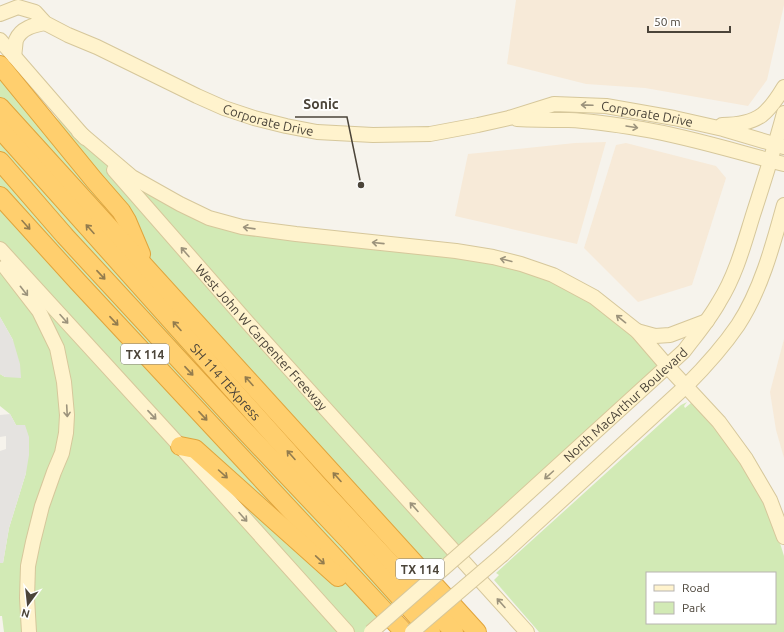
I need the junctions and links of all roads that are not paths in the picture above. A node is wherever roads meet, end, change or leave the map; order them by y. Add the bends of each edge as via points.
1 (0, 14) edge
2 (45, 23) junction
3 (0, 40) edge
4 (7, 61) edge
5 (784, 87) edge
6 (608, 106) junction
7 (0, 107) edge
8 (784, 113) edge
9 (509, 118) junction
10 (605, 123) junction
11 (705, 125) junction
12 (0, 129) edge
13 (79, 132) junction
14 (780, 146) edge
15 (0, 161) edge
16 (777, 162) edge
17 (0, 177) edge
18 (0, 196) edge
19 (784, 205) edge
20 (65, 236) junction
21 (784, 236) edge
22 (0, 249) edge
23 (771, 254) junction
24 (0, 260) edge
25 (148, 269) junction
26 (707, 321) junction
27 (637, 331) junction
28 (668, 366) junction
29 (686, 386) junction
30 (180, 446) junction
31 (784, 537) edge
32 (29, 632) edge
33 (347, 632) edge
34 (371, 632) edge
35 (391, 632) edge
36 (404, 632) edge
37 (412, 632) edge
38 (431, 632) edge
39 (454, 632) edge
40 (477, 632) edge
41 (527, 632) edge

1 - 2 main road, Corporate Drive via 18,7 35,12
2 - 4 main road via 22,32
2 - 9 main road, Corporate Drive via 224,108 286,126 317,132 373,135 430,134
3 - 4 main road, West John W Carpenter Freeway
4 - 13 main road, West John W Carpenter Freeway
4 - 25 highway via 89,174 121,211
5 - 11 main road via 772,104 757,118 730,125
6 -> 9 main road, Corporate Drive via 554,104
6 - 10 main road
6 - 11 main road, Corporate Drive
7 - 25 highway, TX 114
8 - 14 main road, North MacArthur Boulevard
9 - 10 main road, Corporate Drive
10 -> 16 main road, Corporate Drive via 692,139
11 - 14 main road, Corporate Drive
39 -> 12 highway, SH 114 TEXpress via 317,484
27 -> 13 main road via 594,297 552,275 521,264 456,251 242,227 209,218 132,177
41 -> 13 main road, West John W Carpenter Freeway
14 - 16 main road, North MacArthur Boulevard
15 - 20 highway, SH 114 TEXpress
16 - 26 main road, North MacArthur Boulevard via 732,277
17 - 20 highway
18 -> 36 highway, TX 114
19 - 23 main road, North MacArthur Boulevard
20 -> 38 highway, SH 114 TEXpress
21 - 23 main road
22 -> 30 main road
23 - 29 main road, North MacArthur Boulevard via 754,296 739,324 723,346
24 -> 32 main road via 39,311 57,348 67,415 62,453 42,506 28,566
40 -> 25 highway, TX 114
26 - 27 main road via 670,336 655,336
26 - 28 main road, North MacArthur Boulevard via 684,351
27 - 28 main road
28 - 29 main road
28 -> 34 main road, North MacArthur Boulevard, bridge
29 - 31 main road via 719,422 746,459 770,500
29 - 37 main road, North MacArthur Boulevard, bridge via 502,555
30 -> 33 main road
30 -> 35 highway via 195,449 359,597

